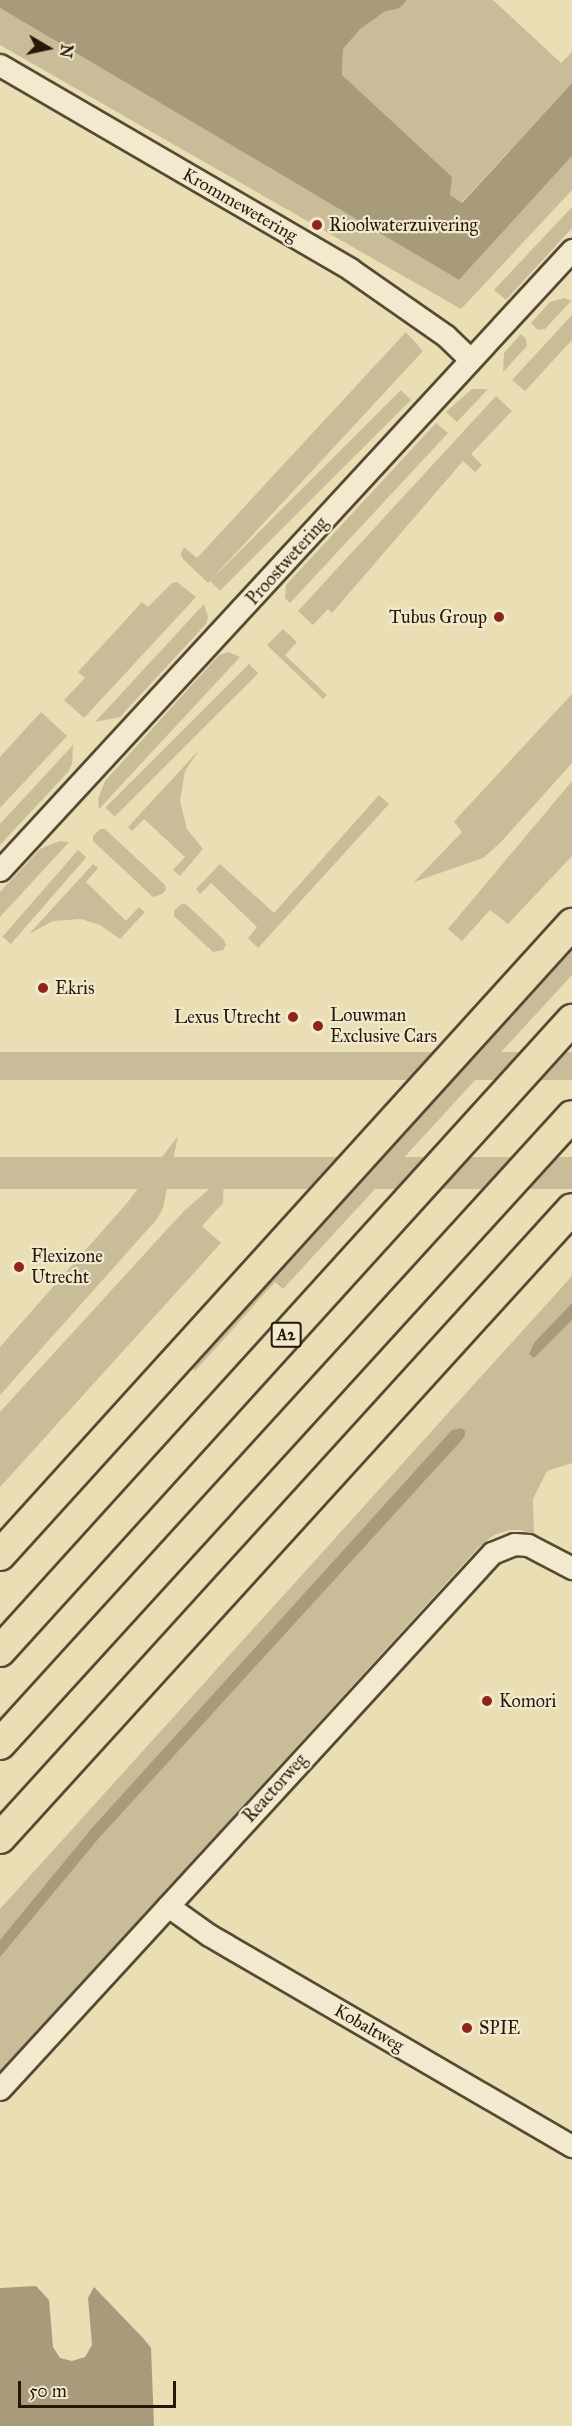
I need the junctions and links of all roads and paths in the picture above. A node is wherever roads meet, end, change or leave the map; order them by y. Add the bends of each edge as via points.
1 (0, 65) edge
2 (572, 250) edge
3 (470, 359) junction
4 (0, 870) edge
5 (572, 924) edge
6 (572, 1020) edge
7 (572, 1116) edge
8 (572, 1209) edge
9 (0, 1555) edge
10 (572, 1568) edge
11 (0, 1651) edge
12 (0, 1744) edge
13 (28, 1807) junction
14 (0, 1838) edge
15 (0, 1845) edge
16 (168, 1906) junction
17 (0, 2089) edge
18 (572, 2146) edge

1 - 3 street, Krommewetering via 350,269 446,336
2 - 3 street, Proostwetering
3 - 4 street, Proostwetering
5 - 9 highway
6 - 11 highway, A2
7 - 12 highway
8 - 13 highway
10 - 16 street, Reactorweg via 528,1545 502,1546 492,1552
13 - 14 highway
13 - 15 highway
16 - 17 street, Reactorweg
16 - 18 street, Kobaltweg via 209,1935

